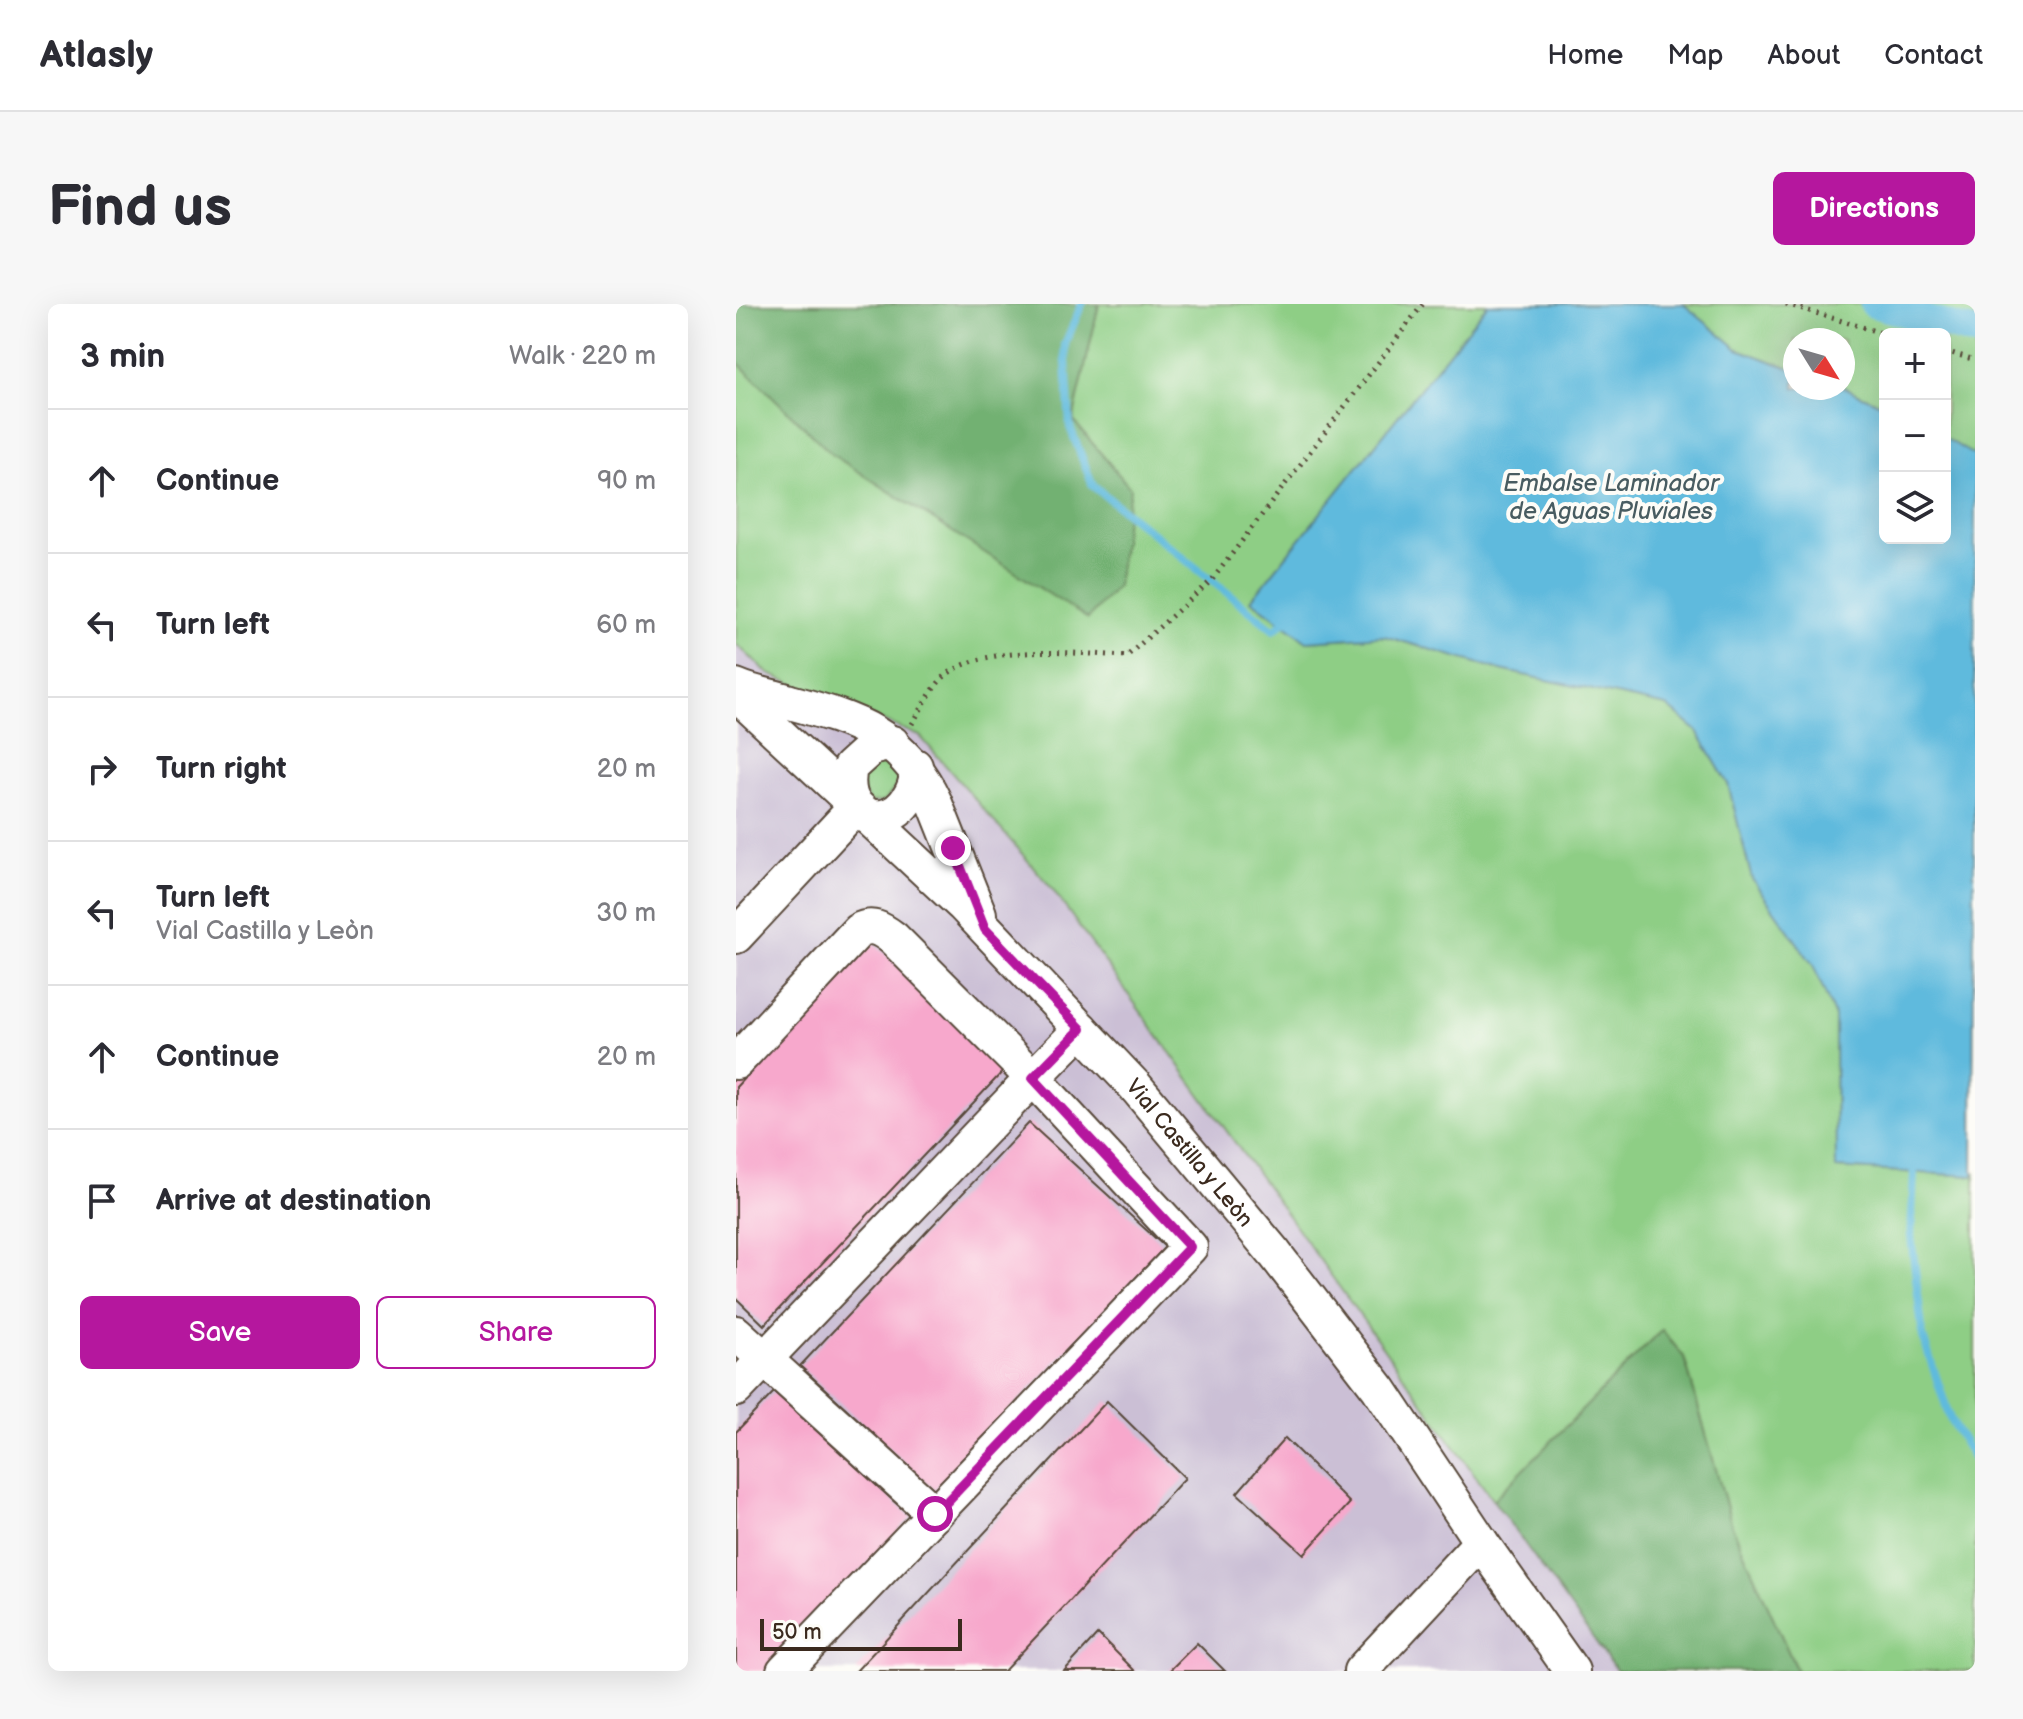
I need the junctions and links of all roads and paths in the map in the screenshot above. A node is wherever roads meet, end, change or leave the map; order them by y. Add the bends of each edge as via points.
1 (1423, 304) edge
2 (1786, 304) edge
3 (1879, 332) edge
4 (1951, 353) edge
5 (1975, 360) edge
6 (736, 686) edge
7 (736, 694) edge
8 (901, 749) junction
9 (859, 811) junction
10 (985, 929) junction
11 (736, 936) edge
12 (1081, 1029) junction
13 (736, 1062) edge
14 (1033, 1078) junction
15 (736, 1333) edge
16 (764, 1360) junction
17 (736, 1389) edge
18 (935, 1514) junction
19 (1481, 1542) junction
20 (784, 1671) edge
21 (1361, 1671) edge
22 (1572, 1671) edge

1 - 8 path via 1216,576 1127,656 1054,653 977,659 941,679
2 - 3 path
4 - 5 path
6 - 8 lane via 838,717
7 - 9 lane, Vial Castilla y Leòn
8 - 9 lane via 871,748 850,767 850,799
8 - 9 lane via 917,782 898,809 883,817
8 - 10 lane via 934,801
9 - 10 lane, Vial Castilla y Leòn
9 - 11 lane
10 - 12 lane, Vial Castilla y Leòn
12 - 14 lane
12 - 19 lane, Vial Castilla y Leòn via 1275,1254 1379,1389
13 - 14 lane via 867,926 893,938
14 - 16 lane
14 - 18 lane via 1190,1247
15 - 16 lane
16 - 17 lane
16 - 18 lane
18 - 20 lane
19 - 21 lane
19 - 22 lane, Vial Castilla y Leòn

